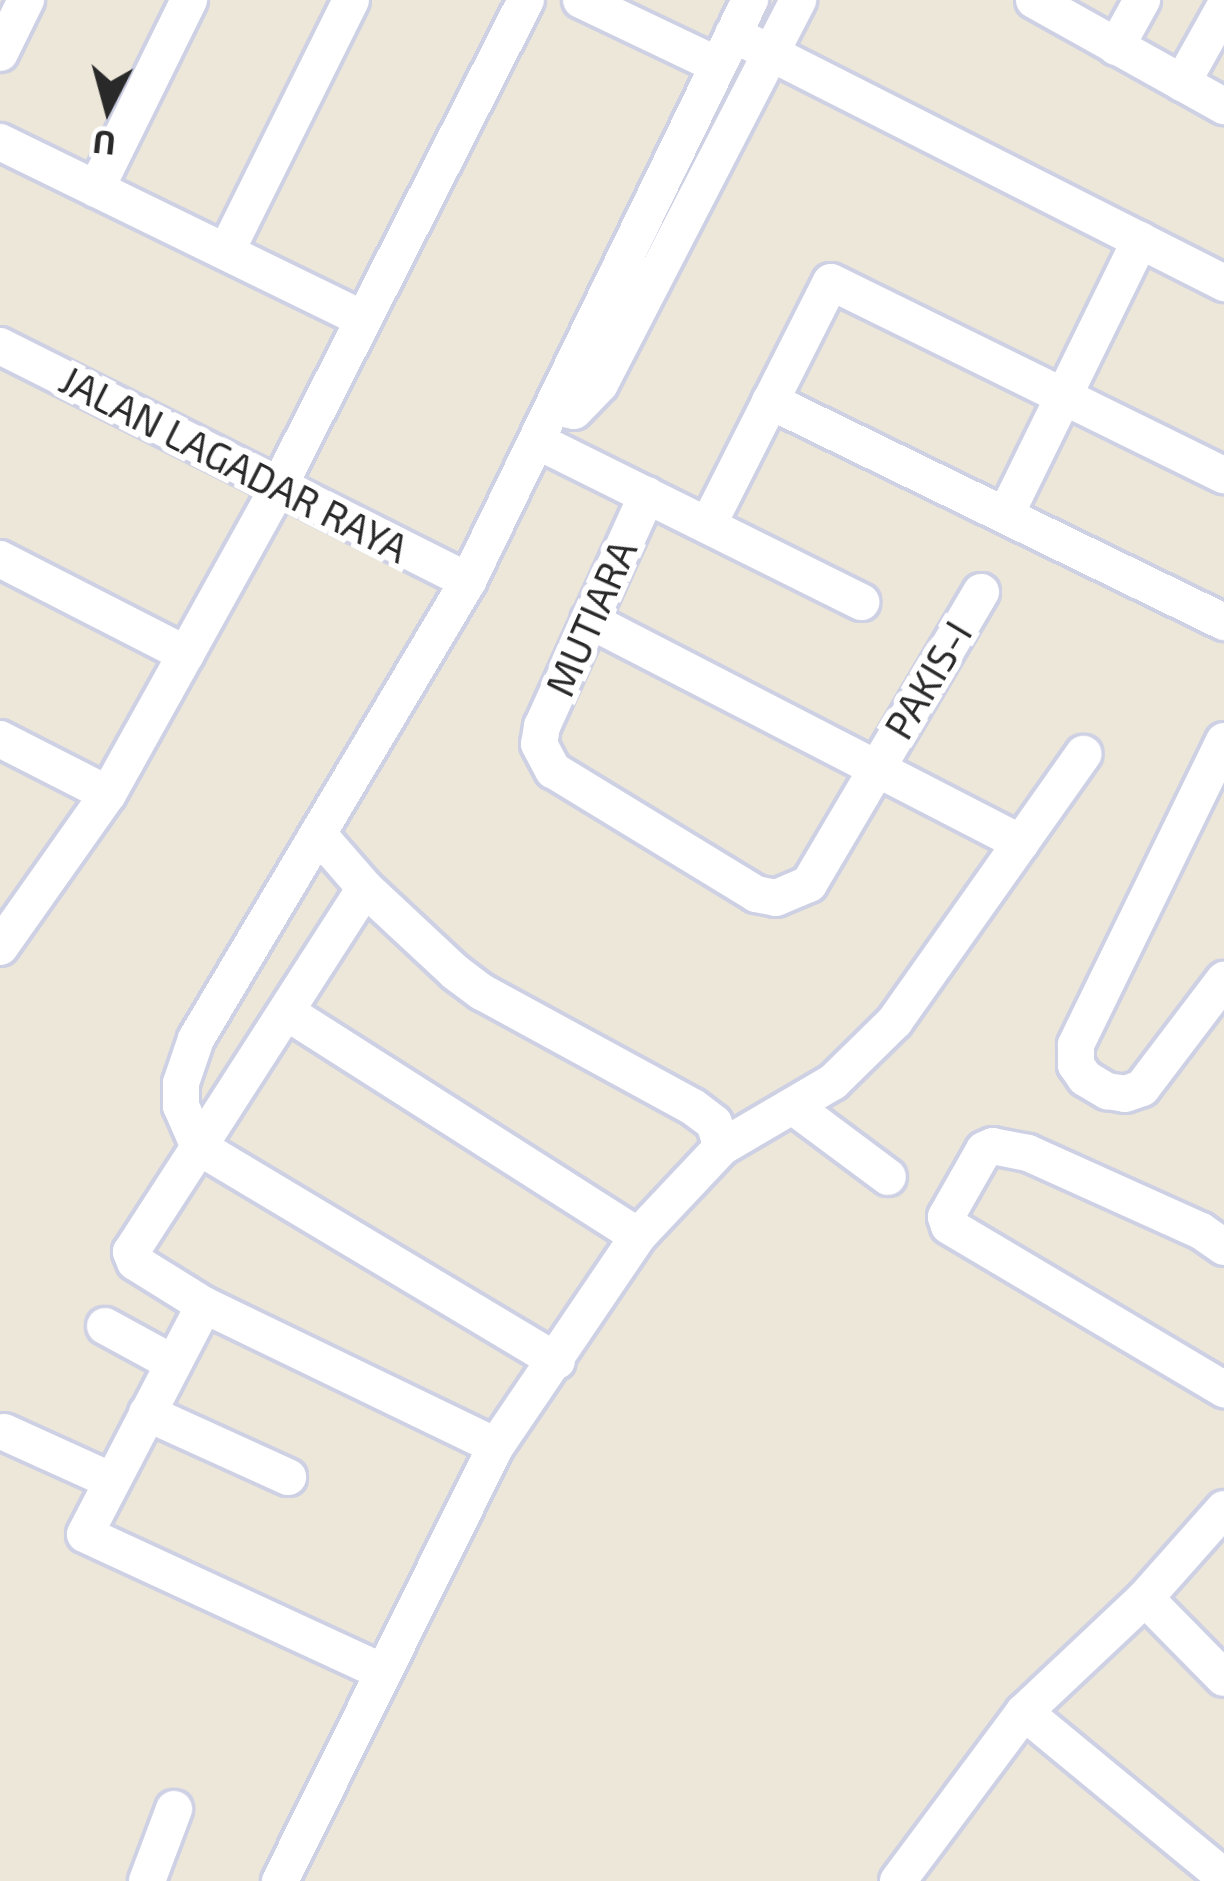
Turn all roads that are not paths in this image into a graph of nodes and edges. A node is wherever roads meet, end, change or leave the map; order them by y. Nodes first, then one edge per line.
1 (26, 0) edge
2 (190, 0) edge
3 (351, 0) edge
4 (526, 0) edge
5 (580, 0) edge
6 (750, 0) edge
7 (798, 0) edge
8 (1034, 0) edge
9 (1142, 0) edge
10 (1224, 8) edge
11 (1116, 47) junction
12 (725, 49) junction
13 (772, 52) junction
14 (0, 53) edge
15 (1182, 83) junction
16 (1224, 106) edge
17 (0, 142) edge
18 (96, 189) junction
19 (1140, 240) junction
20 (226, 252) junction
21 (1224, 284) edge
22 (363, 319) junction
23 (0, 346) edge
24 (1063, 395) junction
25 (770, 401) junction
26 (554, 407) junction
27 (538, 442) junction
28 (1224, 475) edge
29 (278, 488) junction
30 (647, 495) junction
31 (1006, 514) junction
32 (708, 525) junction
33 (0, 559) edge
34 (468, 581) junction
35 (981, 592) dead end
36 (862, 602) dead end
37 (589, 620) junction
38 (1224, 622) edge
39 (187, 654) junction
40 (0, 739) edge
41 (1224, 741) edge
42 (539, 744) joint
43 (1083, 754) dead end
44 (875, 768) junction
45 (108, 794) junction
46 (319, 835) junction
47 (1022, 843) junction
48 (365, 888) junction
49 (13, 904) edge
50 (0, 947) edge
51 (1224, 980) edge
52 (288, 1013) junction
53 (794, 1107) junction
54 (199, 1147) junction
55 (722, 1147) junction
56 (888, 1177) dead end
57 (638, 1236) junction
58 (1224, 1246) edge
59 (204, 1305) junction
60 (105, 1326) dead end
61 (557, 1360) junction
62 (173, 1363) junction
63 (1224, 1389) edge
64 (147, 1413) junction
65 (4, 1432) dead end
66 (496, 1446) junction
67 (288, 1478) dead end
68 (110, 1480) junction
69 (1224, 1509) edge
70 (1145, 1598) junction
71 (383, 1672) junction
72 (1224, 1678) edge
73 (1024, 1712) junction
74 (174, 1809) dead end
75 (1224, 1877) edge
76 (147, 1881) edge
77 (280, 1881) edge
78 (898, 1881) edge

1 - 14 street
2 - 18 street
3 - 20 street
4 - 22 street
5 - 12 street
6 - 12 street
7 - 13 street
8 - 11 street
9 - 11 street
10 - 15 street
11 - 15 street
12 - 13 street
12 - 26 street
13 - 19 street
13 - 26 street
15 - 16 street
17 - 18 street
18 - 20 street
19 - 21 street
19 - 24 street
20 - 22 street
22 - 29 street
23 - 29 street, JALAN LAGADAR RAYA
24 - 25 street
24 - 28 street
24 - 31 street
25 - 31 street
25 - 32 street
26 - 27 street
27 - 30 street
27 - 34 street
29 - 34 street, JALAN LAGADAR RAYA
29 - 39 street
30 - 32 street
30 - 37 street, MUTIARA
31 - 38 street
32 - 36 street
33 - 39 street
34 - 46 street
35 - 44 street, PAKIS-I
37 - 42 street, MUTIARA
37 - 44 street
39 - 45 street
40 - 45 street
41 - 51 street
42 - 44 street, PAKIS-I
43 - 47 street
44 - 47 street
45 - 49 street
46 - 48 street
46 - 54 street
47 - 53 street
48 - 52 street
48 - 55 street
49 - 50 street
52 - 54 street
52 - 57 street
53 - 55 street
53 - 56 street
54 - 59 street
54 - 61 street
55 - 57 street
57 - 61 street
58 - 63 street
59 - 62 street
59 - 66 street
60 - 62 street
61 - 66 street
62 - 64 street
64 - 67 street
64 - 68 street
65 - 68 street
66 - 71 street
68 - 71 street
69 - 70 street
70 - 72 street
70 - 73 street
71 - 77 street
73 - 75 street
73 - 78 street
74 - 76 street

